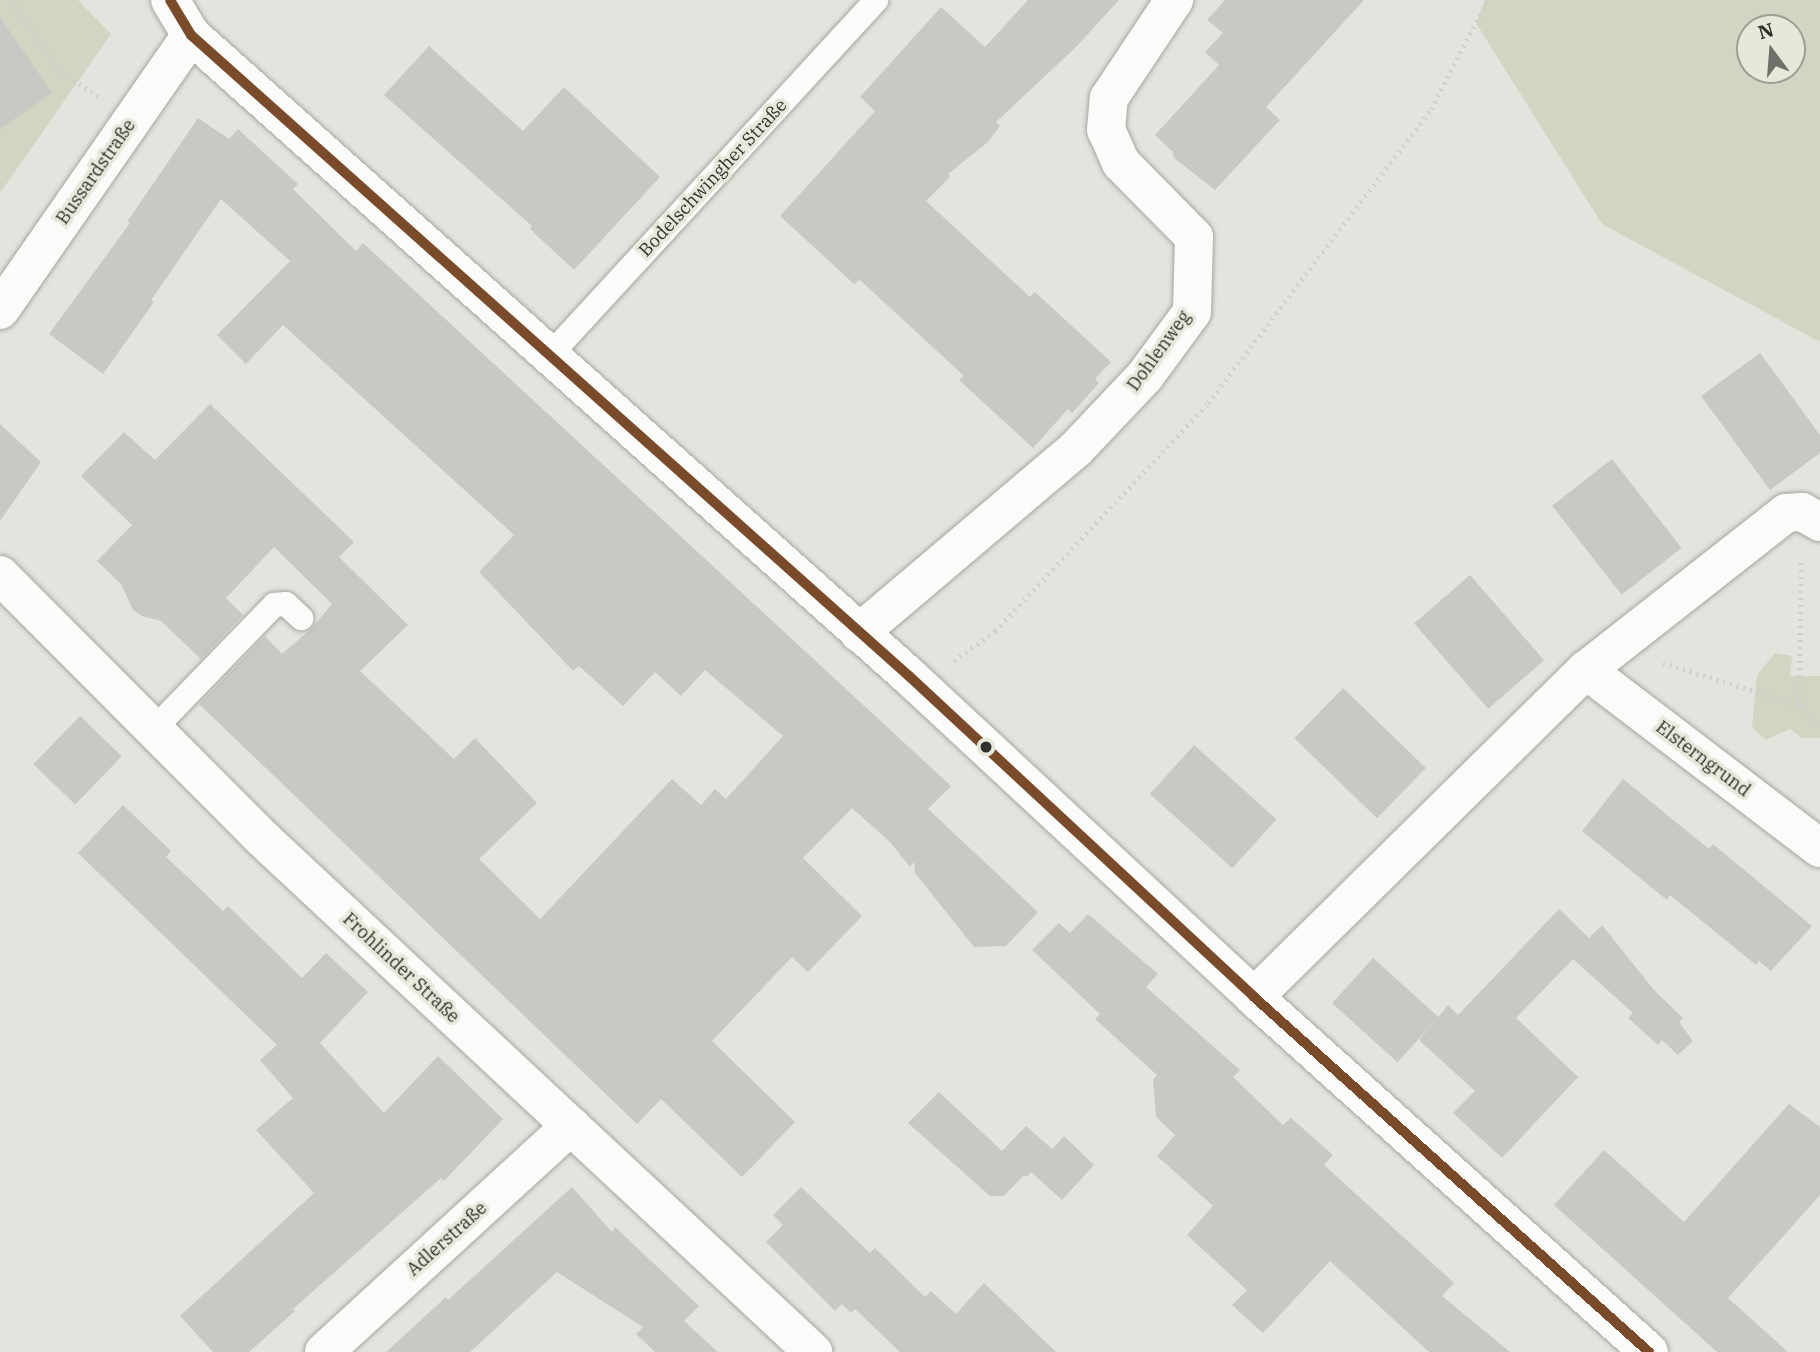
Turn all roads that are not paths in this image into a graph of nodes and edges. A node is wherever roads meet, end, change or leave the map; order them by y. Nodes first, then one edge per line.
1 (170, 0) edge
2 (876, 0) edge
3 (1174, 0) edge
4 (191, 34) junction
5 (0, 310) edge
6 (550, 355) junction
7 (1811, 517) edge
8 (0, 575) edge
9 (301, 618) dead end
10 (859, 633) junction
11 (1599, 659) junction
12 (153, 729) junction
13 (1820, 848) edge
14 (1254, 996) junction
15 (570, 1126) junction
16 (324, 1352) edge
17 (813, 1352) edge
18 (1648, 1352) edge

1 - 4 street
2 - 6 lane, Bodelschwingher Straße
3 - 10 street, Dohlenweg
4 - 5 street, Bussardstraße
4 - 6 street
6 - 10 street
7 - 11 street
8 - 12 street, Frohlinder Straße
9 - 12 lane
10 - 14 street
11 - 13 street, Elsterngrund
11 - 14 street
12 - 15 street, Frohlinder Straße
14 - 18 street
15 - 16 street, Adlerstraße
15 - 17 street, Frohlinder Straße

